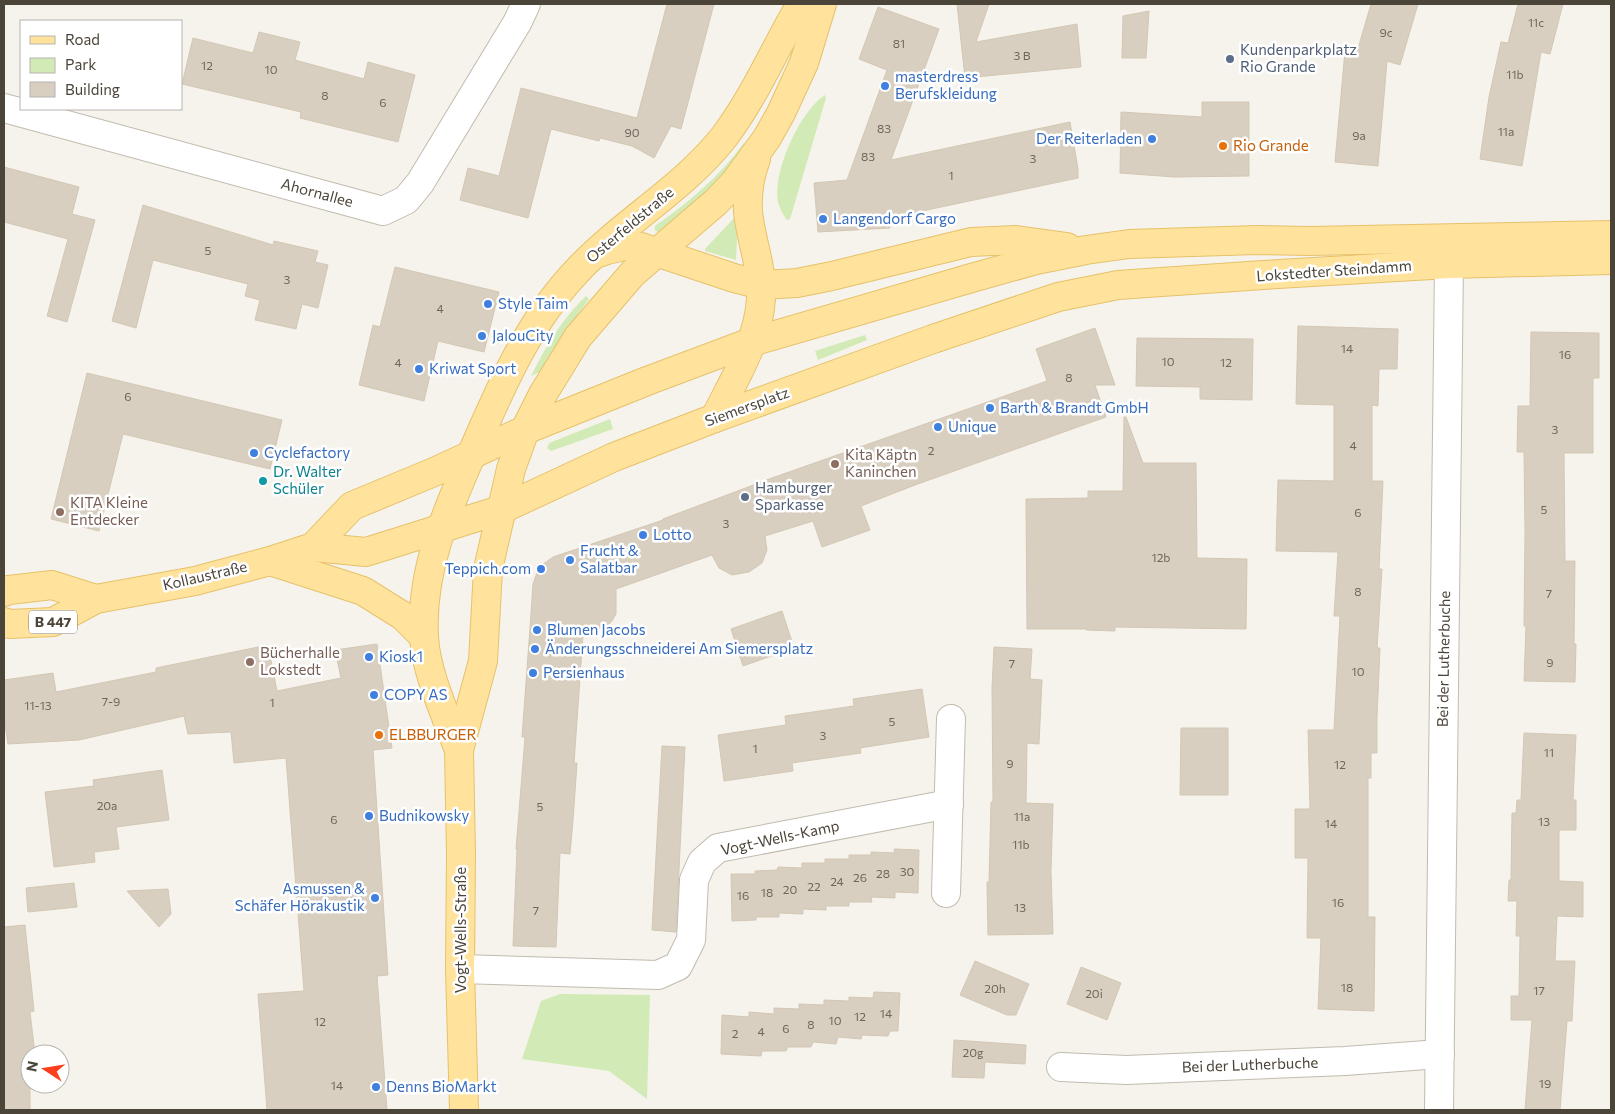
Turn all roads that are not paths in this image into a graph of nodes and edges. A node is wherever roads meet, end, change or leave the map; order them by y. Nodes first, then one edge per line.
1 (526, 4) edge
2 (800, 4) edge
3 (822, 4) edge
4 (4, 108) edge
5 (760, 149) junction
6 (1611, 235) edge
7 (1086, 250) junction
8 (658, 252) junction
9 (590, 257) junction
10 (1611, 260) edge
11 (1449, 264) junction
12 (761, 285) junction
13 (1058, 297) joint
14 (751, 342) junction
15 (715, 418) junction
16 (525, 430) junction
17 (471, 455) junction
18 (434, 472) junction
19 (458, 486) junction
20 (490, 513) junction
21 (440, 528) junction
22 (313, 547) junction
23 (270, 561) junction
24 (4, 592) edge
25 (96, 599) junction
26 (4, 622) edge
27 (424, 637) junction
28 (950, 719) dead end
29 (459, 750) junction
30 (949, 804) junction
31 (946, 893) dead end
32 (460, 969) junction
33 (1440, 1054) junction
34 (1061, 1067) dead end
35 (464, 1110) edge
36 (1440, 1110) edge

1 - 4 street, Ahornallee
2 - 9 main road, Osterfeldstraße
3 - 5 main road
5 - 8 main road
5 - 12 main road
6 - 7 main road, Lokstedter Steindamm
7 - 12 main road
7 - 14 main road
8 - 9 main road
8 - 12 main road
8 - 16 main road
9 - 17 main road, Osterfeldstraße
10 - 11 main road, Lokstedter Steindamm
11 - 13 main road, Lokstedter Steindamm
11 - 33 street, Bei der Lutherbuche
12 - 14 main road
13 - 15 main road, Siemersplatz
14 - 15 main road
14 - 16 main road
15 - 20 main road, Siemersplatz
16 - 17 main road
16 - 20 main road
17 - 18 main road, Kollaustraße
17 - 19 main road, Vogt-Wells-Straße
18 - 19 main road
18 - 22 main road, Kollaustraße
19 - 20 main road
19 - 21 main road, Vogt-Wells-Straße
20 - 21 main road, Siemersplatz
20 - 29 main road, Vogt-Wells-Straße
21 - 22 main road, Kollaustraße
21 - 27 main road, Vogt-Wells-Straße
22 - 23 main road, Kollaustraße
23 - 25 main road, Kollaustraße
23 - 27 main road
24 - 25 main road, Kollaustraße / B 447
25 - 26 main road, Kollaustraße / B 447
27 - 29 main road, Vogt-Wells-Straße
28 - 30 street
29 - 32 main road, Vogt-Wells-Straße
30 - 31 street
30 - 32 street, Vogt-Wells-Kamp
32 - 35 main road, Vogt-Wells-Straße
33 - 34 street, Bei der Lutherbuche
33 - 36 street, Bei der Lutherbuche

